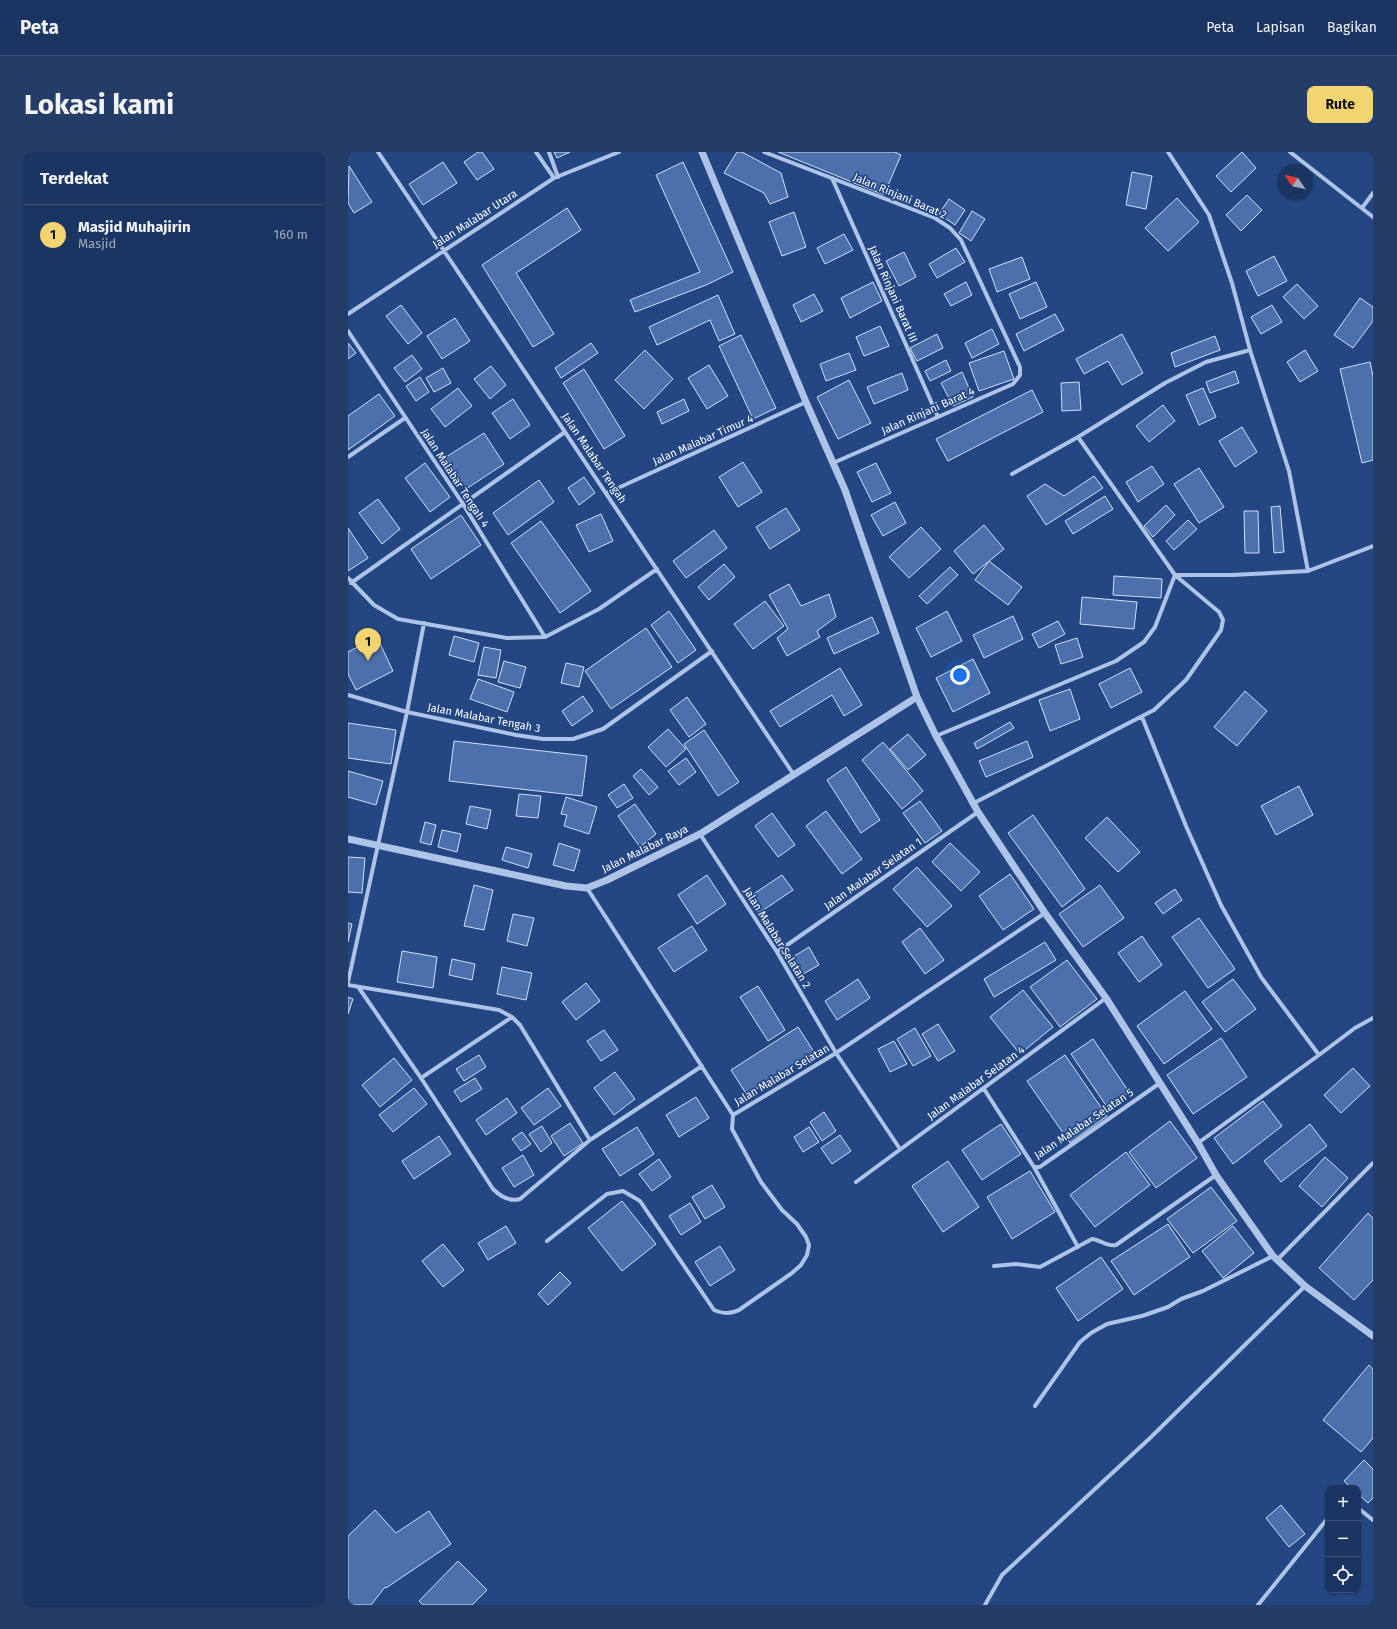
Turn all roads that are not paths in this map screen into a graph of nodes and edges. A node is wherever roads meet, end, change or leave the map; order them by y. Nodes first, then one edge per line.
1 (378, 152) edge
2 (536, 152) edge
3 (549, 152) edge
4 (619, 152) edge
5 (702, 152) edge
6 (764, 152) edge
7 (1168, 152) edge
8 (1290, 152) edge
9 (556, 178) junction
10 (832, 178) junction
11 (1373, 193) edge
12 (1362, 208) junction
13 (1373, 217) edge
14 (445, 250) junction
15 (348, 314) edge
16 (348, 331) edge
17 (1250, 350) junction
18 (1020, 367) joint
19 (806, 402) junction
20 (938, 417) junction
21 (405, 418) junction
22 (565, 432) junction
23 (1078, 436) junction
24 (348, 457) edge
25 (832, 463) junction
26 (1012, 474) dead end
27 (607, 493) junction
28 (463, 504) junction
29 (1373, 546) edge
30 (658, 569) junction
31 (1308, 571) junction
32 (1175, 575) junction
33 (348, 578) edge
34 (352, 583) junction
35 (424, 623) junction
36 (545, 637) junction
37 (712, 651) junction
38 (348, 696) edge
39 (917, 697) junction
40 (407, 712) junction
41 (1142, 717) junction
42 (936, 736) junction
43 (794, 774) junction
44 (974, 803) junction
45 (978, 812) junction
46 (700, 834) junction
47 (348, 839) edge
48 (378, 844) junction
49 (587, 888) junction
50 (1045, 913) junction
51 (777, 952) junction
52 (348, 984) edge
53 (359, 988) junction
54 (1106, 998) junction
55 (512, 1017) junction
56 (1373, 1018) edge
57 (836, 1053) junction
58 (1319, 1054) junction
59 (702, 1066) junction
60 (421, 1078) junction
61 (1160, 1083) junction
62 (984, 1089) junction
63 (733, 1115) junction
64 (590, 1140) junction
65 (1198, 1143) junction
66 (900, 1149) junction
67 (1373, 1163) edge
68 (1034, 1167) junction
69 (1216, 1175) junction
70 (856, 1182) dead end
71 (547, 1241) dead end
72 (1078, 1247) junction
73 (1275, 1258) junction
74 (994, 1266) dead end
75 (1304, 1286) junction
76 (1373, 1336) edge
77 (1035, 1406) dead end
78 (1361, 1510) edge
79 (1373, 1520) edge
80 (1326, 1521) edge
81 (985, 1605) edge
82 (1258, 1605) edge

1 - 14 street, Jalan Malabar Tengah
2 - 9 street
3 - 9 street
4 - 9 street, Jalan Malabar Utara
5 - 19 street
6 - 10 street, Jalan Rinjani Barat 2
7 - 17 street
8 - 12 street
9 - 14 street, Jalan Malabar Utara
10 - 18 street, Jalan Rinjani Barat 2
10 - 20 street, Jalan Rinjani Barat III
11 - 12 street
12 - 13 street
14 - 15 street, Jalan Malabar Utara
14 - 22 street, Jalan Malabar Tengah
16 - 21 street, Jalan Malabar Tengah 4
17 - 23 street
17 - 31 street
18 - 20 street, Jalan Rinjani Barat 4
19 - 25 street
19 - 27 street, Jalan Malabar Timur 4
20 - 25 street, Jalan Rinjani Barat 4
21 - 24 street
21 - 28 street, Jalan Malabar Tengah 4
22 - 27 street, Jalan Malabar Tengah
22 - 28 street
23 - 26 street
23 - 32 street
25 - 39 street
27 - 30 street, Jalan Malabar Tengah
28 - 34 street
28 - 36 street, Jalan Malabar Tengah 4
29 - 31 street
30 - 36 street
30 - 37 street, Jalan Malabar Tengah
31 - 32 street
32 - 41 street
32 - 42 street
33 - 34 street
34 - 35 street
35 - 36 street
35 - 40 street
37 - 40 street, Jalan Malabar Tengah 3
37 - 43 street, Jalan Malabar Tengah
38 - 40 street, Jalan Malabar Tengah 3
39 - 42 street
39 - 43 street, Jalan Malabar Raya
40 - 48 street
41 - 44 street
41 - 58 street
42 - 44 street
43 - 46 street, Jalan Malabar Raya
44 - 45 street
45 - 50 street
45 - 51 street, Jalan Malabar Selatan 1
46 - 49 street, Jalan Malabar Raya
46 - 51 street, Jalan Malabar Selatan 2
47 - 48 street, Jalan Malabar Raya
48 - 49 street, Jalan Malabar Raya
48 - 52 street
49 - 59 street, Jalan Malabar Selatan
50 - 54 street
50 - 57 street, Jalan Malabar Selatan
51 - 57 street, Jalan Malabar Selatan 2
52 - 53 street
53 - 55 street
53 - 60 street
54 - 61 street
54 - 62 street, Jalan Malabar Selatan 4
55 - 60 street
55 - 64 street
56 - 58 street
57 - 63 street, Jalan Malabar Selatan
57 - 66 street, Jalan Malabar Selatan 2
58 - 65 street
59 - 63 street, Jalan Malabar Selatan
59 - 64 street
60 - 64 street
61 - 65 street
61 - 68 street, Jalan Malabar Selatan 5
62 - 66 street, Jalan Malabar Selatan 4
62 - 68 street, Jalan Malabar Selatan 5
63 - 71 street
65 - 69 street
66 - 70 street, Jalan Malabar Selatan 4
67 - 73 street
68 - 72 street
69 - 72 street
69 - 73 street
72 - 74 street
73 - 75 street
73 - 77 street
75 - 76 street
75 - 81 street
78 - 79 street
80 - 82 street

